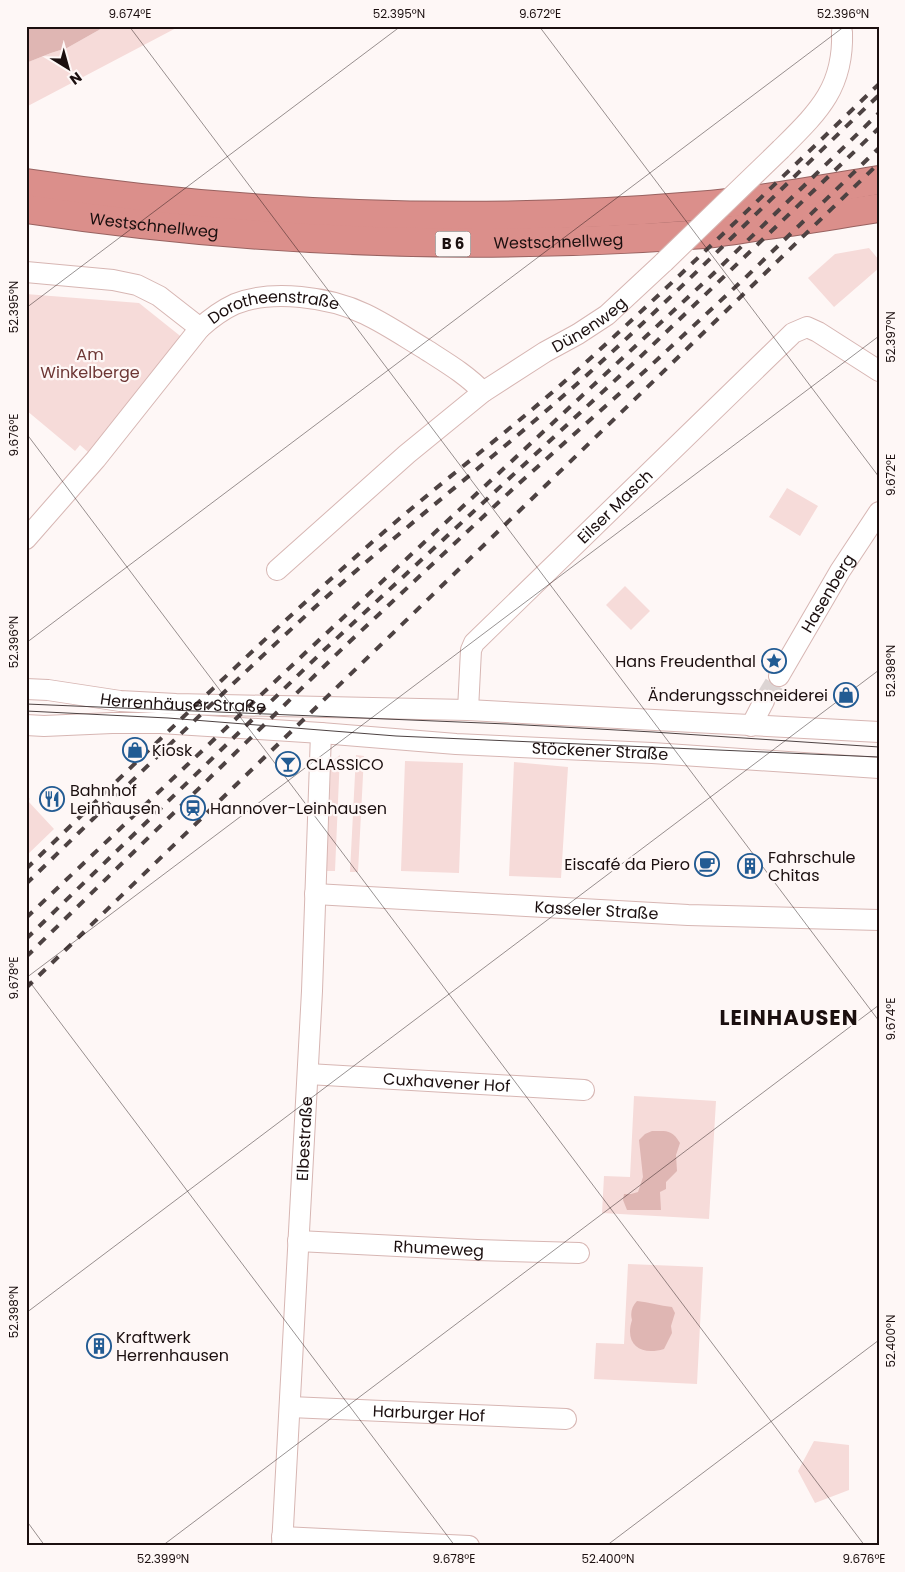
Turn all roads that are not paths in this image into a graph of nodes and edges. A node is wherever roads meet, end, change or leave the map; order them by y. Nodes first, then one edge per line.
1 (842, 32) dead end
2 (879, 180) edge
3 (26, 184) edge
4 (879, 208) edge
5 (26, 210) edge
6 (26, 272) edge
7 (200, 328) junction
8 (879, 371) edge
9 (483, 392) junction
10 (879, 512) edge
11 (26, 539) edge
12 (277, 570) dead end
13 (779, 676) tunnel mouth
14 (26, 689) edge
15 (764, 701) tunnel mouth
16 (339, 708) joint
17 (468, 710) junction
18 (26, 726) edge
19 (752, 726) junction
20 (879, 732) edge
21 (321, 733) junction
22 (879, 768) edge
23 (315, 894) junction
24 (879, 920) edge
25 (308, 1074) junction
26 (584, 1090) dead end
27 (298, 1241) junction
28 (579, 1252) dead end
29 (290, 1407) junction
30 (566, 1419) dead end
31 (282, 1541) edge
32 (470, 1546) edge

1 - 9 street, Dünenweg, bridge
2 - 3 highway, Westschnellweg / B 6
4 - 5 highway, Westschnellweg / B 6
6 - 7 street, Dorotheenstraße
7 - 9 street, Dorotheenstraße
7 - 11 street
8 - 17 street, Eilser Masch
9 - 12 street, Dünenweg
10 - 13 street, Hasenberg
14 - 16 street, Herrenhäuser Straße
15 - 19 street
16 - 17 street, Stöckener Straße
17 - 19 street, Stöckener Straße
18 - 21 street, Herrenhäuser Straße
19 - 20 street, Stöckener Straße
21 - 22 street, Stöckener Straße
21 - 23 street, Elbestraße
23 - 24 street, Kasseler Straße
23 - 25 street, Elbestraße
25 - 26 street, Cuxhavener Hof
25 - 27 street, Elbestraße
27 - 28 street, Rhumeweg
27 - 29 street, Elbestraße
29 - 30 street, Harburger Hof
29 - 31 street, Elbestraße
31 - 32 street

